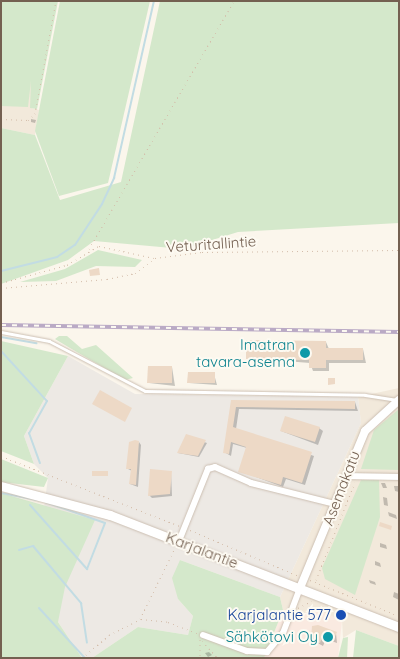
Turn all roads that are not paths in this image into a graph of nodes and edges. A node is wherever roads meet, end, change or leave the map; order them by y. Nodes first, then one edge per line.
1 (1, 332) edge
2 (397, 400) edge
3 (346, 476) junction
4 (399, 477) edge
5 (1, 486) edge
6 (335, 504) junction
7 (178, 540) junction
8 (300, 588) junction
9 (399, 626) edge
10 (201, 637) road end

1 - 2 lane
2 - 3 street, Asemakatu
3 - 4 street
3 - 6 street, Asemakatu
5 - 7 main road, Karjalantie
6 - 7 street
6 - 8 street, Asemakatu
7 - 8 main road, Karjalantie
8 - 9 main road, Karjalantie
8 - 10 street

